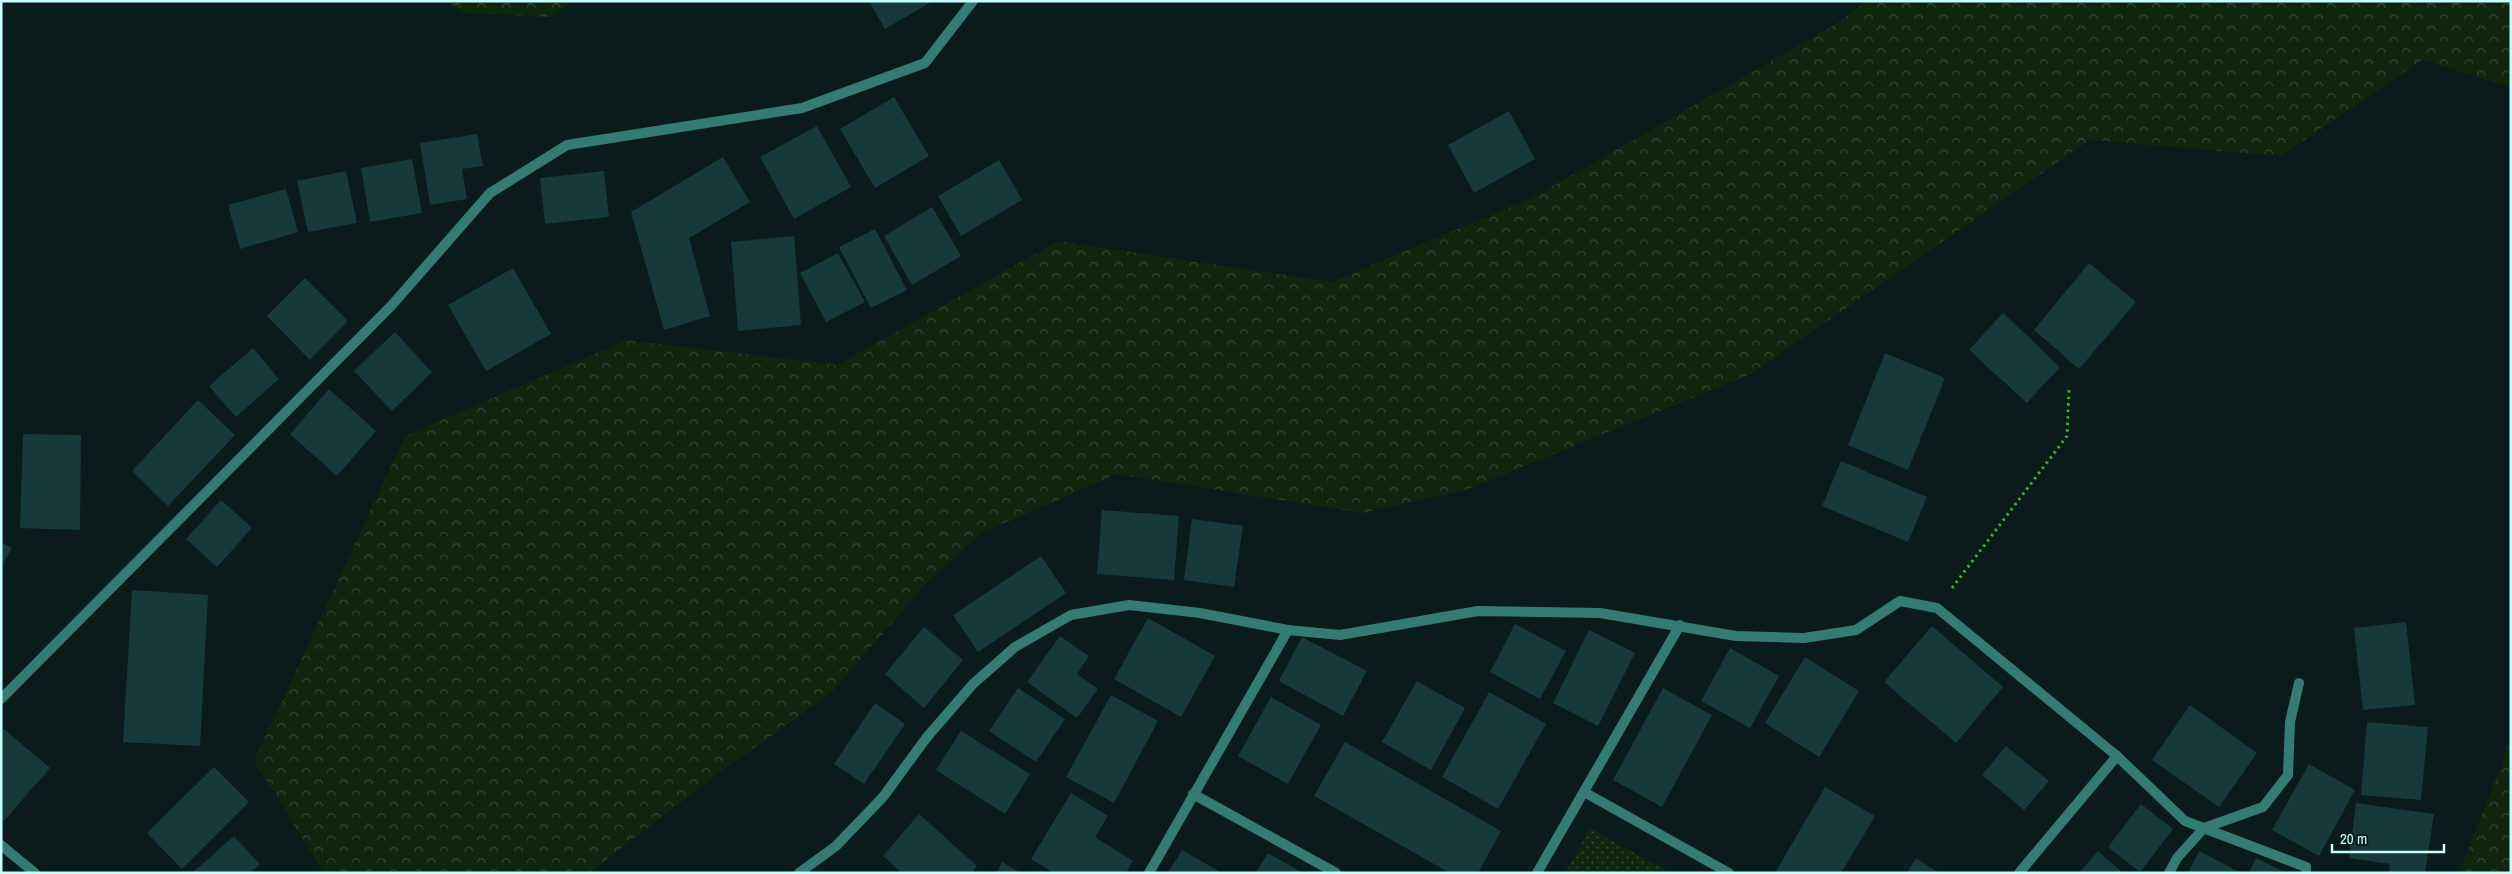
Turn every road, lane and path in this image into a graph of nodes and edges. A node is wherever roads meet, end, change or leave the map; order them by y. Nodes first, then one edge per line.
1 (973, 1) edge
2 (2069, 390) dead end
3 (1937, 608) junction
4 (1680, 625) junction
5 (1288, 630) junction
6 (2299, 683) dead end
7 (1, 699) edge
8 (2117, 756) junction
9 (1584, 792) junction
10 (1193, 794) junction
11 (2204, 828) junction
12 (1, 845) edge
13 (36, 873) edge
14 (799, 873) edge
15 (1149, 873) edge
16 (1336, 873) edge
17 (1537, 873) edge
18 (1728, 873) edge
19 (2019, 873) edge
20 (2169, 873) edge
21 (2306, 873) edge

1 - 7 lane
2 - 3 path
3 - 4 lane
3 - 8 lane
4 - 5 lane
4 - 9 lane
5 - 10 lane
5 - 14 lane
6 - 11 lane
8 - 11 lane
8 - 19 lane
9 - 17 lane
9 - 18 lane
10 - 15 lane
10 - 16 lane
11 - 20 lane
11 - 21 lane
12 - 13 lane

